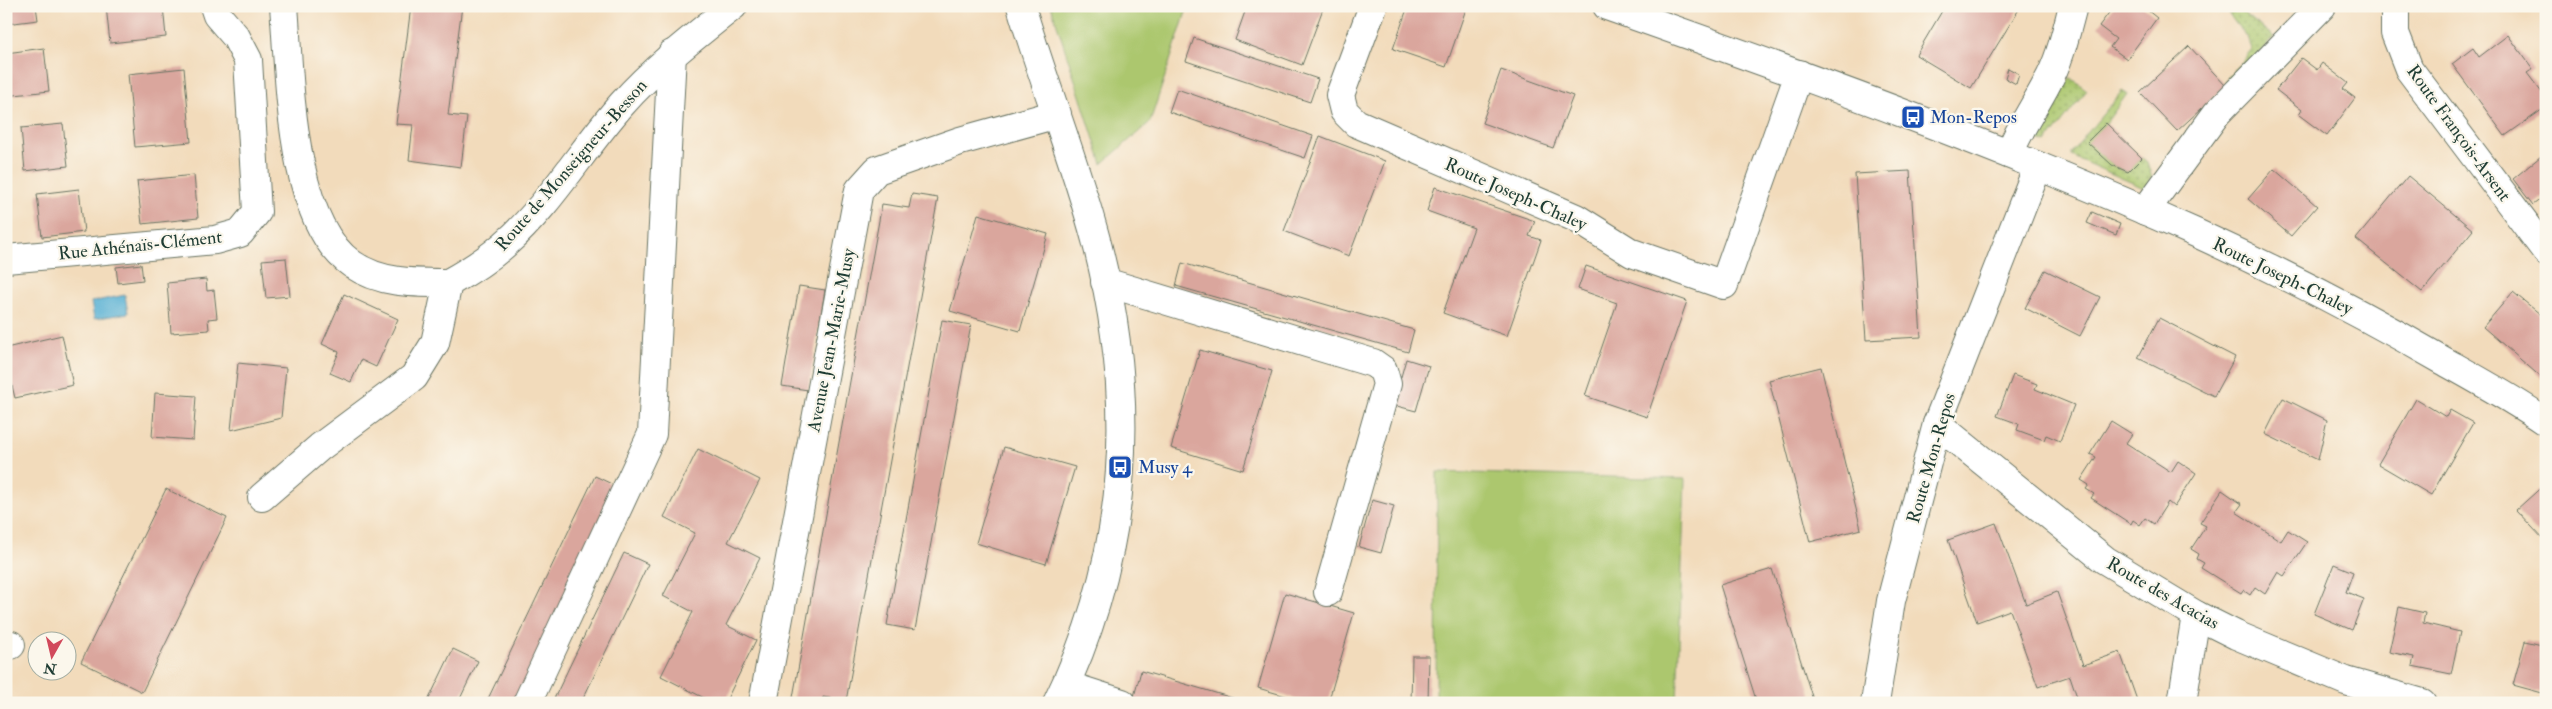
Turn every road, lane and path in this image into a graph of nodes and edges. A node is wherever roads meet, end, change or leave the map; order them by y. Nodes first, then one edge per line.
1 (214, 6) edge
2 (284, 6) edge
3 (733, 6) edge
4 (1021, 6) edge
5 (1372, 6) edge
6 (1607, 6) edge
7 (2072, 6) edge
8 (2322, 6) edge
9 (2395, 6) edge
10 (672, 54) junction
11 (1799, 74) junction
12 (1057, 114) junction
13 (2009, 154) junction
14 (2038, 166) junction
15 (2145, 211) junction
16 (2546, 251) edge
17 (6, 259) edge
18 (1105, 282) junction
19 (448, 284) junction
20 (2546, 422) edge
21 (1938, 424) junction
22 (262, 497) dead end
23 (1328, 592) dead end
24 (2196, 615) junction
25 (1062, 694) edge
26 (527, 703) edge
27 (764, 703) edge
28 (1122, 703) edge
29 (1875, 703) edge
30 (2182, 703) edge
31 (2422, 703) edge

1 - 17 street, Rue Athénaïs-Clément
2 - 19 street
3 - 10 street, Route de Monseigneur-Besson
4 - 12 street
5 - 11 street, Route Joseph-Chaley
6 - 11 street, Route Joseph-Chaley
7 - 13 street
8 - 15 street
9 - 16 street, Route François-Arsent
10 - 19 street, Route de Monseigneur-Besson
10 - 26 street
11 - 13 street, Route Joseph-Chaley
12 - 18 street
12 - 27 street, Avenue Jean-Marie-Musy
13 - 14 street, Route Joseph-Chaley
14 - 15 street, Route Joseph-Chaley
14 - 21 street, Route Mon-Repos
15 - 20 street, Route Joseph-Chaley
18 - 23 street
18 - 25 street
19 - 22 street
21 - 24 street, Route des Acacias
21 - 29 street, Route Mon-Repos
24 - 30 street
24 - 31 street, Route des Acacias
25 - 28 street

